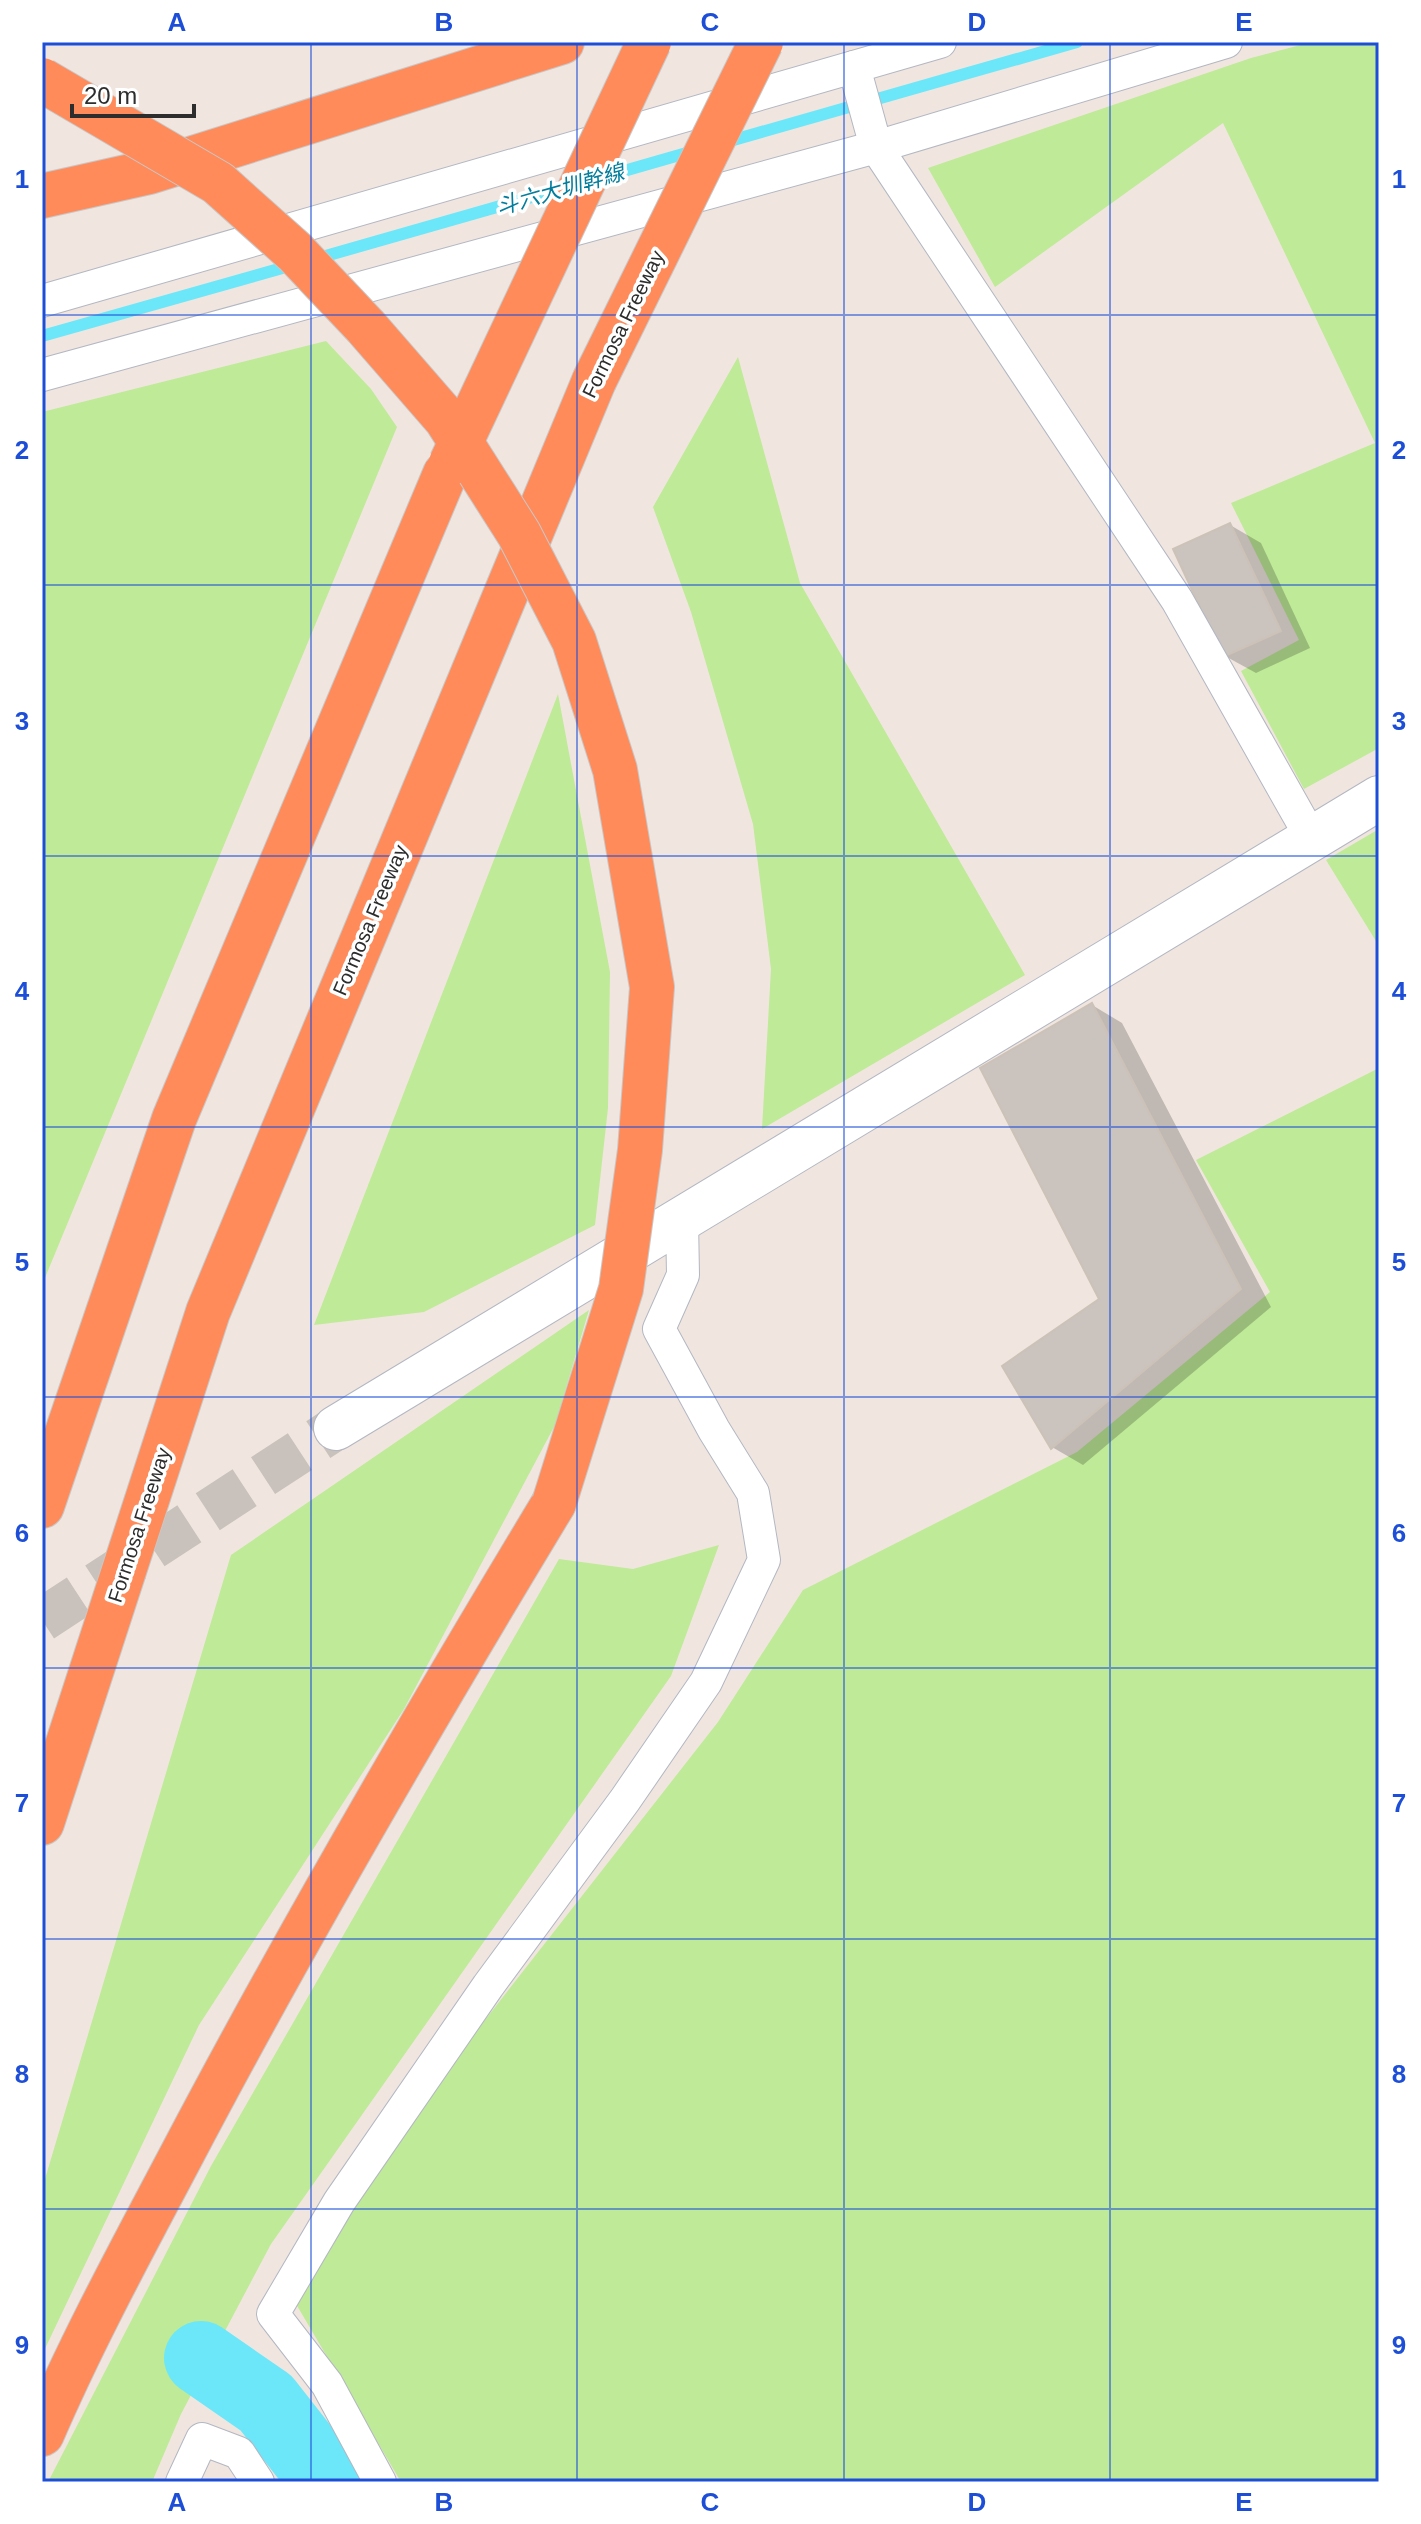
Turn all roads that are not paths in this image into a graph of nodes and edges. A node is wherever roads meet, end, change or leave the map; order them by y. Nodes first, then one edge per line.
1 (562, 42) edge
2 (649, 42) edge
3 (761, 42) edge
4 (940, 42) edge
5 (1226, 42) edge
6 (854, 67) junction
7 (42, 80) edge
8 (876, 147) junction
9 (42, 196) edge
10 (42, 301) edge
11 (42, 375) edge
12 (1379, 798) edge
13 (1312, 839) junction
14 (682, 1219) junction
15 (336, 1428) tunnel mouth
16 (42, 1506) edge
17 (42, 1823) edge
18 (42, 2434) edge
19 (182, 2482) edge
20 (258, 2482) edge
21 (380, 2482) edge

1 - 9 highway
2 - 16 highway, bridge
3 - 17 highway, Formosa Freeway, bridge
4 - 6 street
5 - 8 street
6 - 8 street
6 - 10 street
7 - 18 highway, bridge
8 - 11 street
8 - 13 street
12 - 13 street
13 - 14 street
14 - 15 street
14 - 21 street
19 - 20 street

